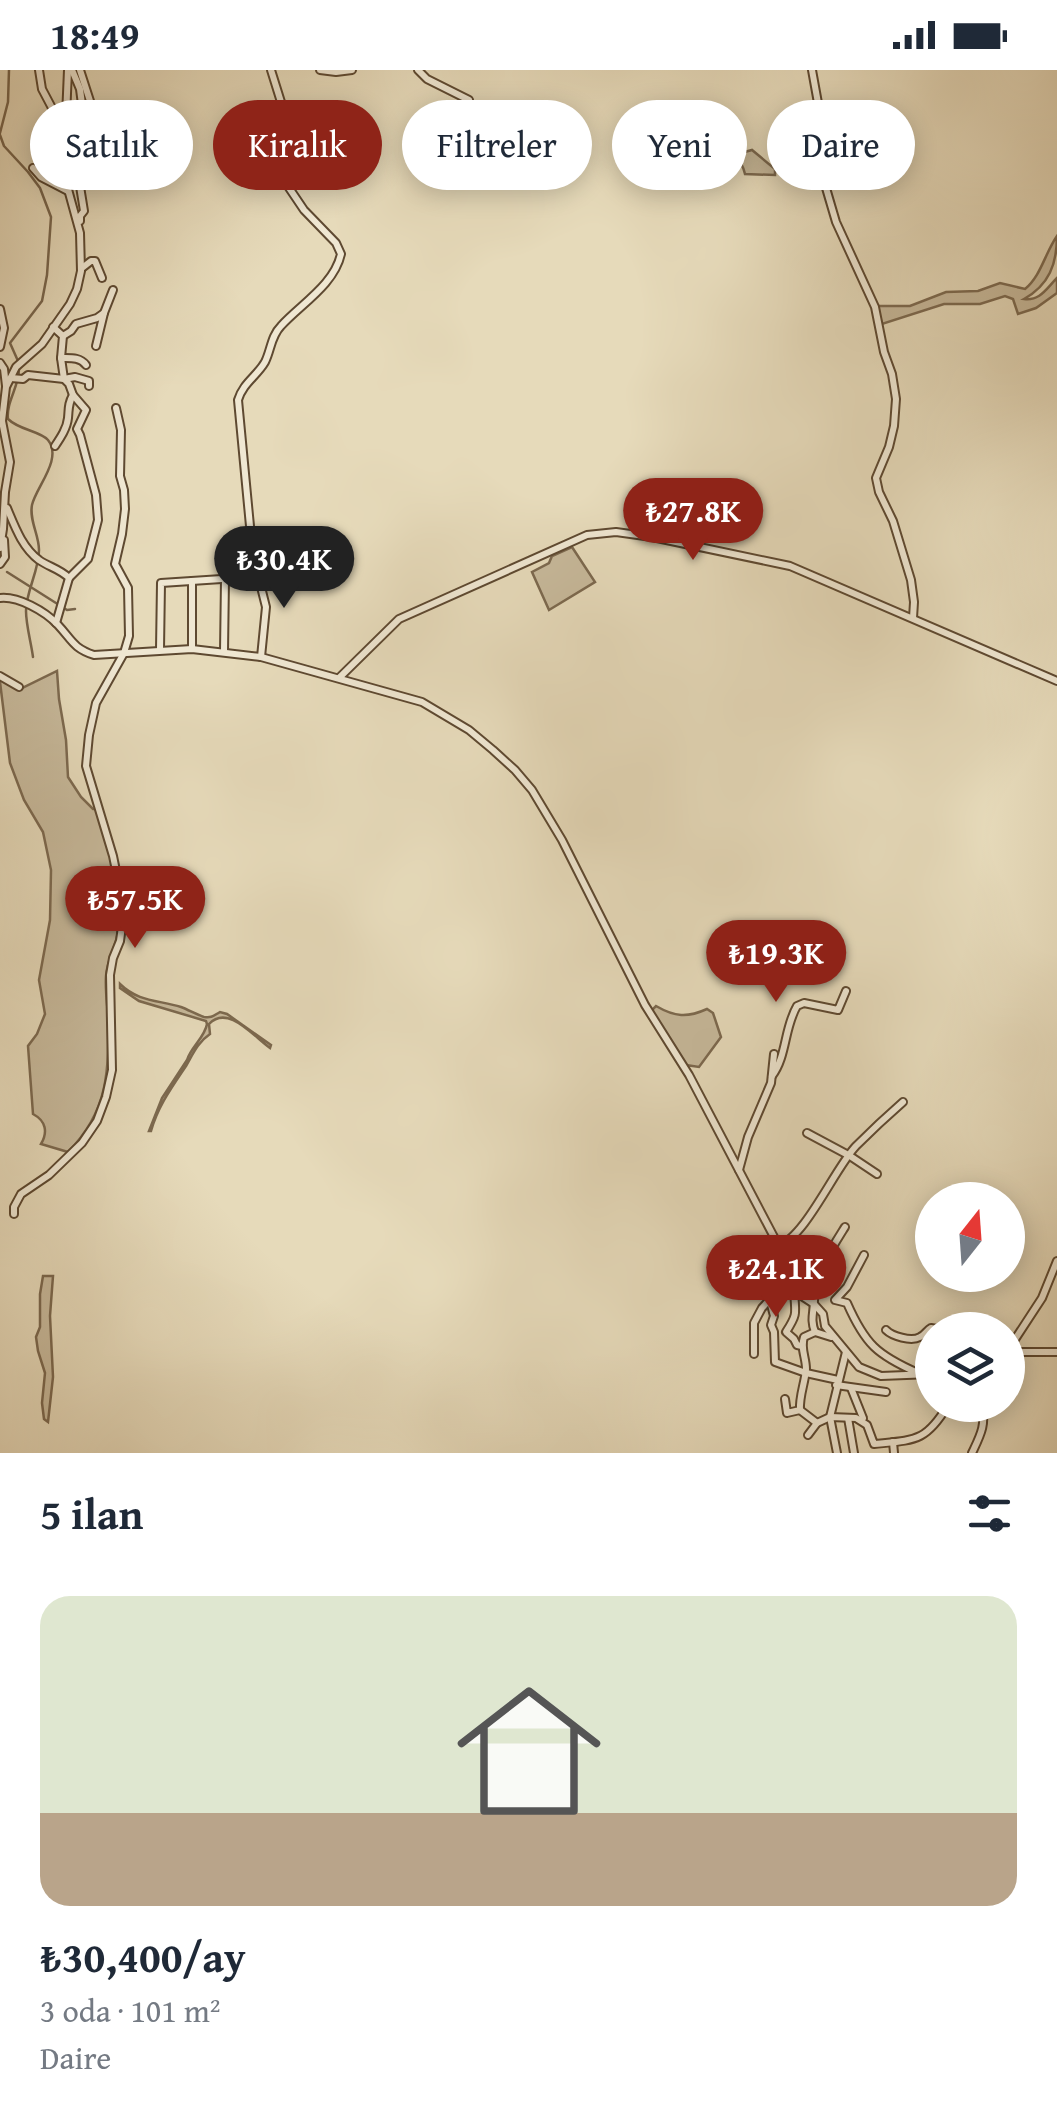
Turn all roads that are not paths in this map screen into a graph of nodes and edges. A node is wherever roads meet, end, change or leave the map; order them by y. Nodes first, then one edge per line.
1 (39, 70) edge
2 (70, 70) edge
3 (80, 70) edge
4 (271, 70) edge
5 (320, 70) edge
6 (352, 70) edge
7 (418, 70) edge
8 (812, 70) edge
9 (48, 100) edge
10 (68, 100) edge
11 (91, 100) edge
12 (469, 100) dead end
13 (68, 191) edge
14 (80, 232) junction
15 (82, 269) junction
16 (102, 278) dead end
17 (114, 290) dead end
18 (0, 309) edge
19 (104, 312) junction
20 (53, 327) junction
21 (63, 336) junction
22 (96, 346) dead end
23 (0, 347) edge
24 (38, 347) junction
25 (61, 355) junction
26 (0, 363) edge
27 (19, 364) junction
28 (86, 365) dead end
29 (19, 378) junction
30 (64, 380) junction
31 (90, 386) dead end
32 (6, 387) junction
33 (72, 395) junction
34 (116, 408) dead end
35 (55, 446) dead end
36 (0, 480) edge
37 (4, 492) junction
38 (5, 504) junction
39 (4, 529) junction
40 (0, 548) edge
41 (0, 564) edge
42 (253, 577) junction
43 (69, 578) junction
44 (225, 579) junction
45 (192, 581) junction
46 (0, 598) edge
47 (912, 618) junction
48 (56, 623) junction
49 (192, 648) junction
50 (160, 649) junction
51 (224, 651) junction
52 (124, 653) junction
53 (261, 657) junction
54 (0, 676) edge
55 (339, 678) junction
56 (1057, 680) edge
57 (19, 687) dead end
58 (846, 991) dead end
59 (774, 1054) dead end
60 (772, 1076) junction
61 (903, 1102) dead end
62 (807, 1132) dead end
63 (850, 1156) junction
64 (739, 1170) junction
65 (876, 1174) dead end
66 (14, 1214) dead end
67 (845, 1227) dead end
68 (776, 1242) junction
69 (864, 1255) dead end
70 (1057, 1261) edge
71 (743, 1264) dead end
72 (787, 1281) junction
73 (794, 1291) junction
74 (770, 1301) junction
75 (814, 1304) junction
76 (794, 1323) junction
77 (1025, 1324) edge
78 (886, 1330) dead end
79 (815, 1332) junction
80 (804, 1337) junction
81 (833, 1337) junction
82 (915, 1338) edge
83 (802, 1346) junction
84 (1025, 1351) edge
85 (846, 1352) junction
86 (1057, 1352) edge
87 (754, 1354) dead end
88 (915, 1371) edge
89 (806, 1373) junction
90 (915, 1373) edge
91 (837, 1383) junction
92 (850, 1387) junction
93 (886, 1392) dead end
94 (786, 1399) dead end
95 (800, 1410) junction
96 (830, 1418) junction
97 (848, 1418) junction
98 (864, 1422) junction
99 (936, 1422) edge
100 (984, 1422) edge
101 (817, 1423) junction
102 (808, 1435) dead end
103 (893, 1442) junction
104 (873, 1443) junction
105 (837, 1453) edge
106 (854, 1453) edge
107 (870, 1453) edge
108 (894, 1453) edge
109 (972, 1453) edge

1 - 9 street
2 - 10 street
2 - 14 street
3 - 11 street
4 - 42 street
5 - 6 street
7 - 12 street
8 - 47 street
13 - 14 street
14 - 15 street
15 - 16 street
15 - 20 street
17 - 19 street
18 - 23 street
19 - 21 street
19 - 22 street
20 - 21 street
20 - 24 street
21 - 25 street
24 - 25 street
24 - 27 street
25 - 28 street
25 - 30 street
26 - 32 street
27 - 29 street
27 - 29 street
29 - 30 street
29 - 32 street
30 - 31 street
30 - 33 street
32 - 37 street
33 - 35 street
33 - 43 street
34 - 52 street
36 - 37 street
37 - 38 street
38 - 39 street
38 - 43 street
39 - 40 street
39 - 41 street
42 - 44 street
42 - 53 street
43 - 48 street
44 - 45 street
44 - 51 street
45 - 49 street
45 - 50 street
46 - 48 street
47 - 55 street
47 - 56 street
48 - 52 street
49 - 50 street
49 - 51 street
50 - 52 street
51 - 53 street
52 - 66 street
53 - 55 street
54 - 57 street
55 - 64 street
58 - 60 street
59 - 60 street
60 - 64 street
61 - 63 street
62 - 63 street
63 - 65 street
63 - 68 street
64 - 68 street
67 - 75 street
68 - 71 street
68 - 72 street
69 - 88 street
70 - 77 street
72 - 73 street
72 - 74 street
73 - 75 street
73 - 76 street
74 - 87 street
74 - 89 street
75 - 79 street
75 - 81 street
76 - 80 street
76 - 83 street
78 - 82 street
79 - 80 street
79 - 81 street
80 - 83 street
81 - 85 street
83 - 89 street
84 - 86 street
85 - 90 street
85 - 91 street
89 - 91 street
89 - 95 street
91 - 92 street
91 - 96 street
92 - 93 street
92 - 98 street
94 - 95 street
95 - 101 street
96 - 97 street
96 - 101 street
96 - 105 street
97 - 98 street
97 - 106 street
98 - 104 street
99 - 103 street
100 - 109 street
101 - 102 street
103 - 104 street
103 - 108 street
104 - 107 street

